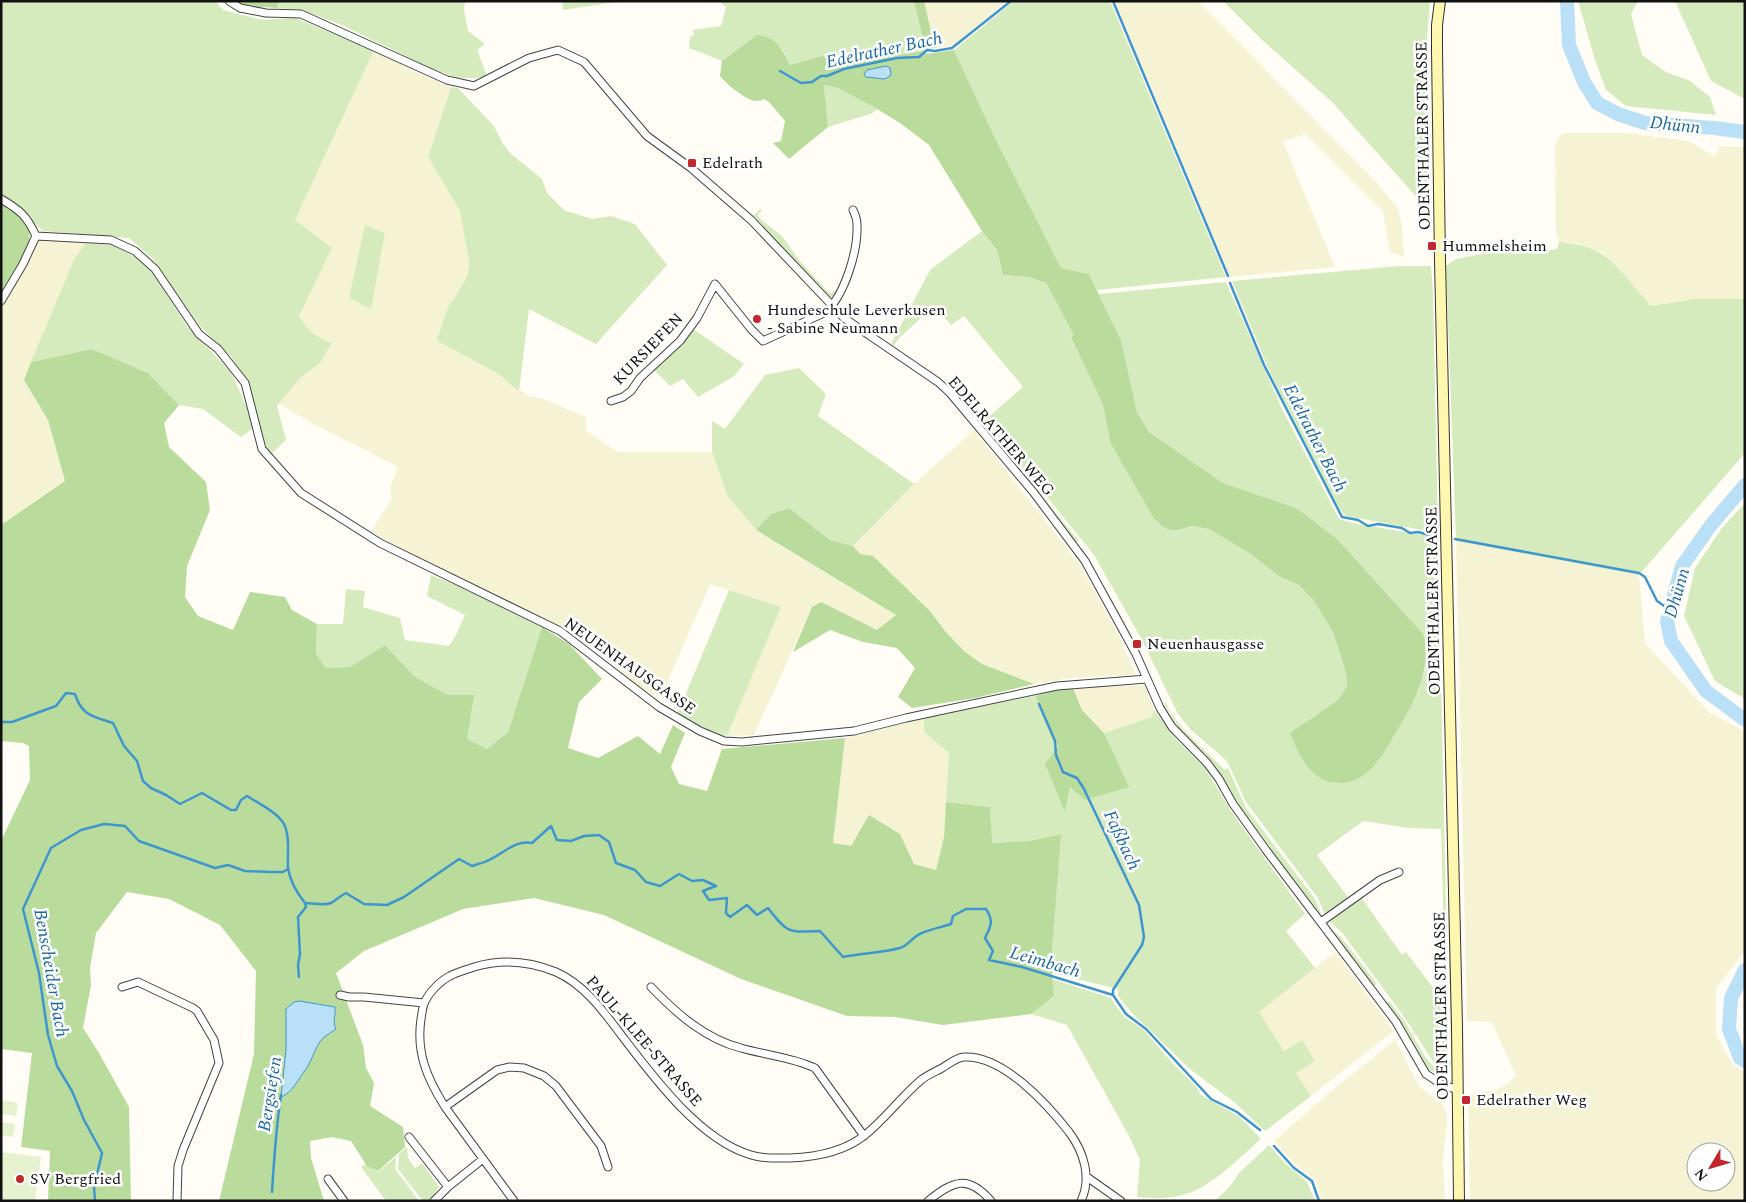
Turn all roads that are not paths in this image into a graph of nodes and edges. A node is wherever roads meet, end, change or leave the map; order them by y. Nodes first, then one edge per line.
1 (229, 1) edge
2 (1440, 1) edge
3 (1, 199) edge
4 (853, 210) dead end
5 (36, 236) junction
6 (1, 301) edge
7 (832, 306) junction
8 (611, 401) dead end
9 (1147, 679) junction
10 (1399, 872) dead end
11 (1321, 922) junction
12 (122, 986) dead end
13 (651, 987) dead end
14 (340, 995) dead end
15 (424, 1003) junction
16 (1457, 1089) junction
17 (444, 1107) junction
18 (864, 1136) junction
19 (409, 1137) dead end
20 (483, 1159) junction
21 (608, 1167) dead end
22 (1087, 1177) junction
23 (328, 1179) dead end
24 (448, 1186) junction
25 (177, 1201) edge
26 (344, 1201) edge
27 (434, 1201) edge
28 (514, 1201) edge
29 (928, 1201) edge
30 (991, 1201) edge
31 (1081, 1201) edge
32 (1121, 1201) edge
33 (1459, 1201) edge

1 - 7 street, EDELRATHER WEG
2 - 16 main road, ODENTHALER STRASSE
3 - 5 street
4 - 7 street
5 - 6 street
5 - 9 street, NEUENHAUSGASSE
7 - 8 street, KURSIEFEN
7 - 9 street, EDELRATHER WEG
9 - 11 street, EDELRATHER WEG
10 - 11 street
11 - 16 street, EDELRATHER WEG
12 - 25 street
13 - 18 street
14 - 15 street
15 - 17 street
15 - 18 street, PAUL-KLEE-STRASSE
16 - 33 main road, ODENTHALER STRASSE
17 - 20 street
17 - 21 street
18 - 22 street, PAUL-KLEE-STRASSE
19 - 24 street
20 - 24 street
20 - 28 street
22 - 31 street, PAUL-KLEE-STRASSE
22 - 32 street
23 - 26 street
24 - 27 street
29 - 30 street

